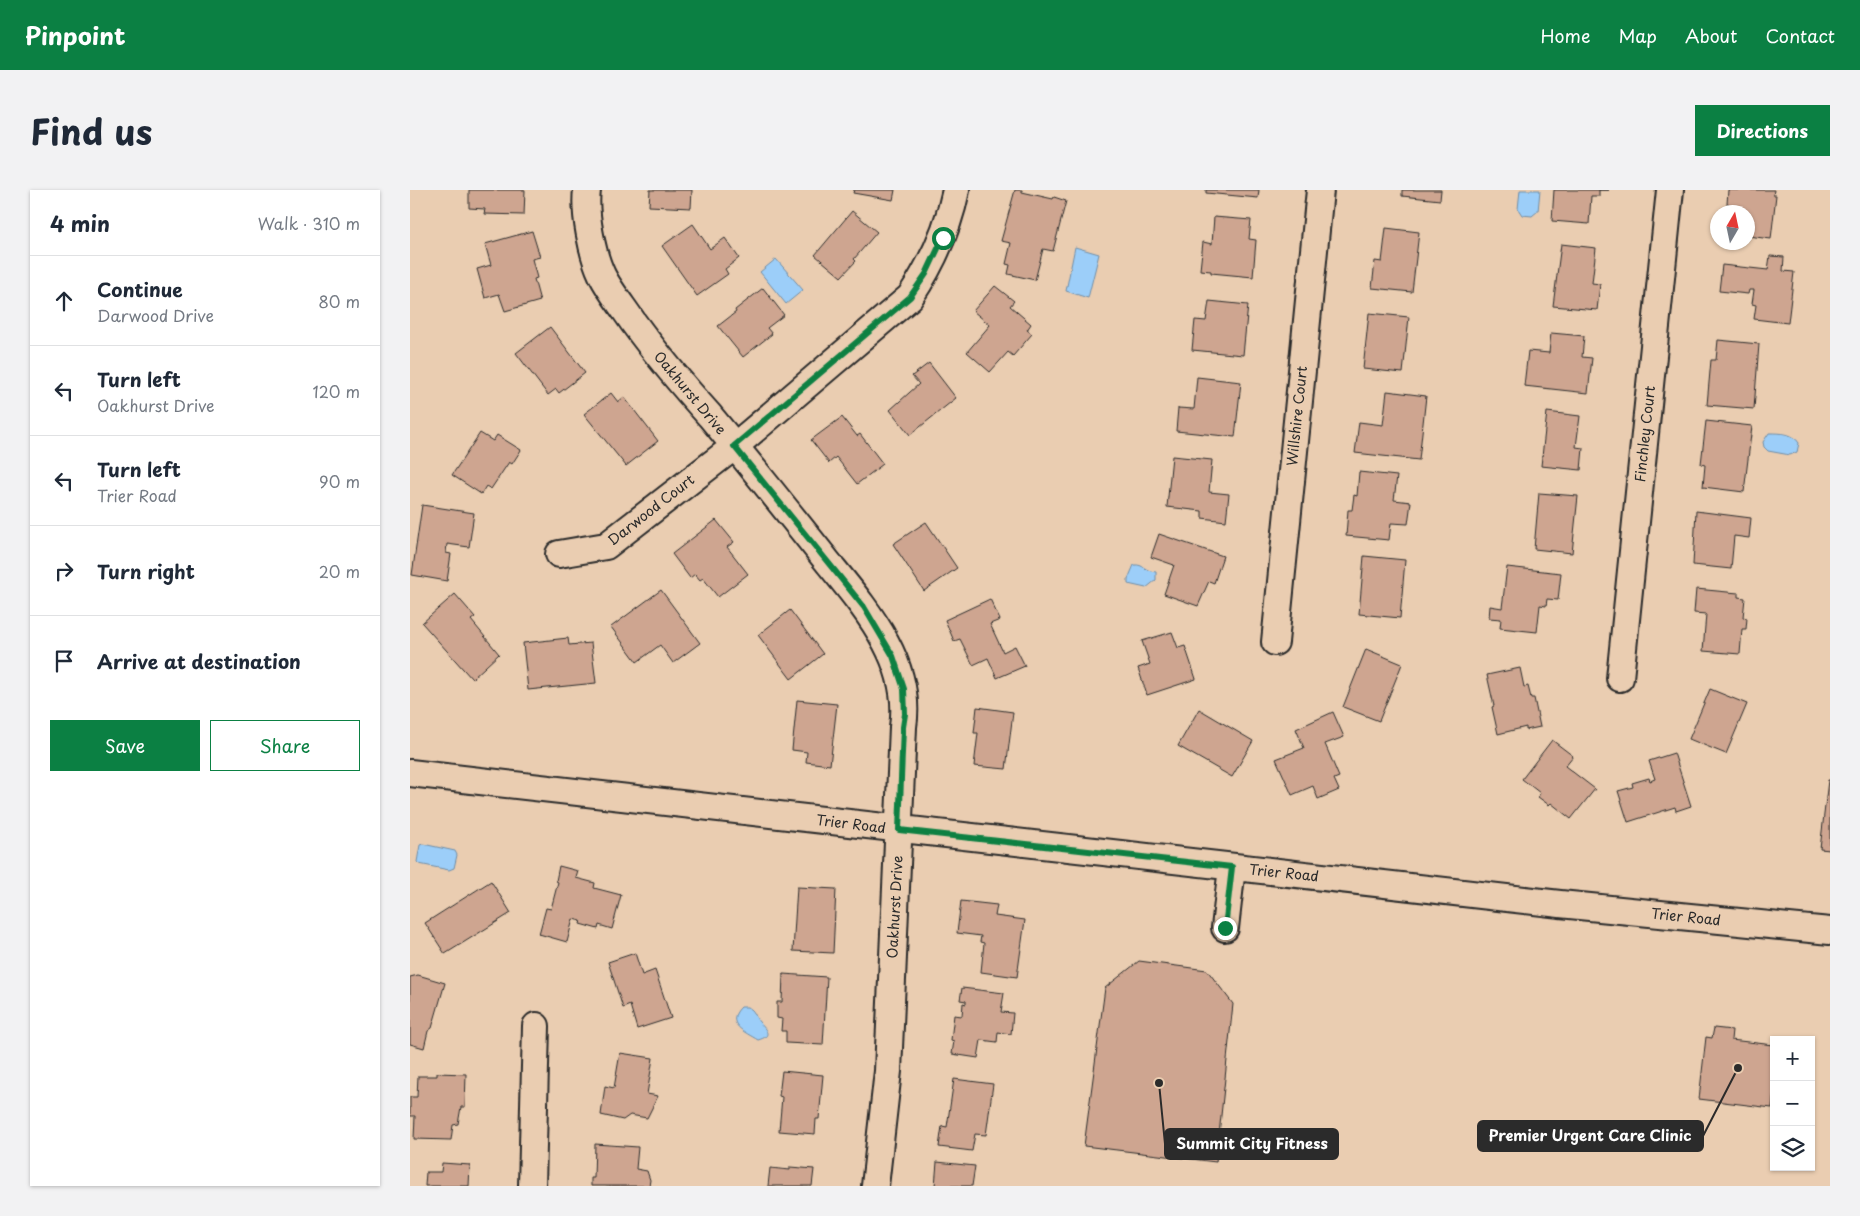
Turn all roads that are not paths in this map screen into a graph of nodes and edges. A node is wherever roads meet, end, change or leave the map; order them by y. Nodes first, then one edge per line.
1 (586, 190) edge
2 (956, 190) edge
3 (1320, 190) edge
4 (1670, 190) edge
5 (734, 446) junction
6 (559, 554) dead end
7 (1275, 642) dead end
8 (1620, 678) dead end
9 (410, 773) edge
10 (899, 830) junction
11 (1232, 867) junction
12 (1225, 928) dead end
13 (1830, 931) edge
14 (536, 1026) dead end
15 (532, 1186) edge
16 (875, 1186) edge

1 - 5 street, Oakhurst Drive
2 - 5 street, Darwood Court
3 - 7 street, Willshire Court
4 - 8 street, Finchley Court
5 - 6 street, Darwood Court
5 - 10 street, Oakhurst Drive
9 - 10 street, Trier Road
10 - 11 street, Trier Road
10 - 16 street, Oakhurst Drive
11 - 12 street
11 - 13 street, Trier Road
14 - 15 street

